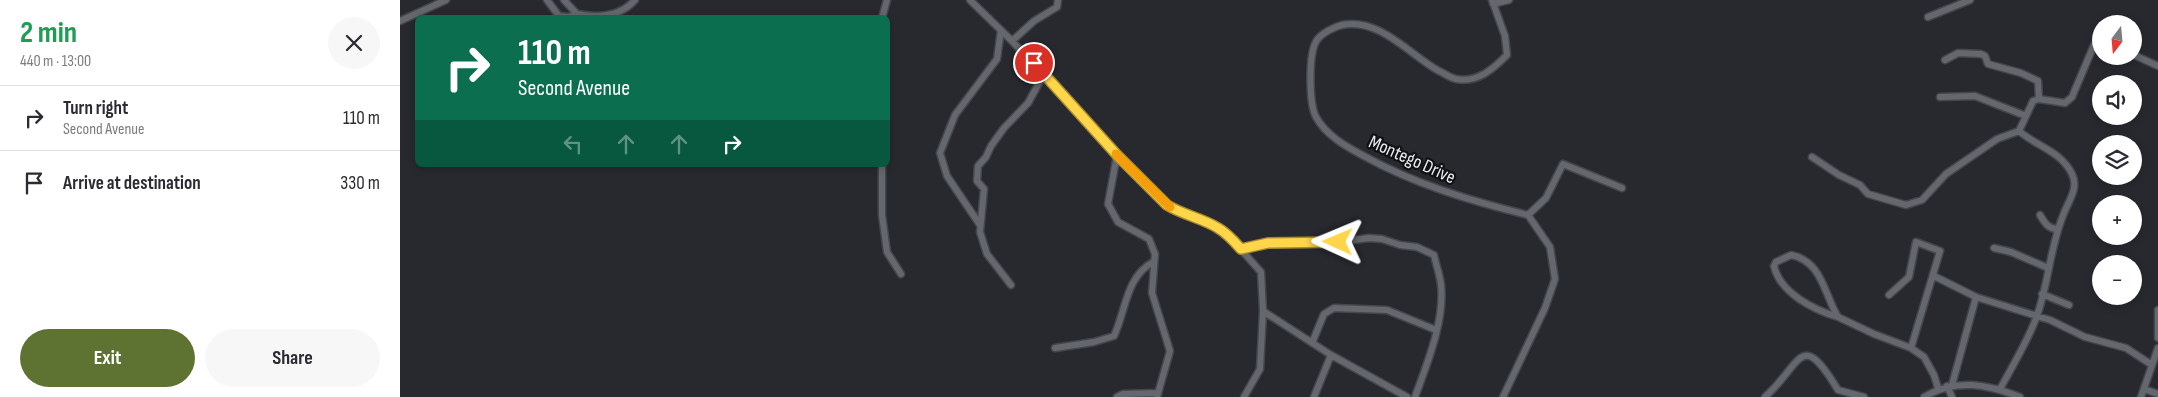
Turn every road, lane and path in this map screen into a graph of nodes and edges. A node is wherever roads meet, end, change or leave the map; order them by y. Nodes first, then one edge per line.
1 (446, 0) edge
2 (548, 0) edge
3 (564, 0) edge
4 (636, 0) edge
5 (887, 0) edge
6 (970, 0) edge
7 (1058, 0) edge
8 (1509, 0) edge
9 (1970, 0) edge
10 (1493, 2) edge
11 (578, 14) junction
12 (558, 15) edge
13 (575, 15) edge
14 (591, 15) edge
15 (617, 15) edge
16 (883, 15) edge
17 (1928, 17) dead end
18 (400, 22) edge
19 (1001, 30) junction
20 (1012, 41) junction
21 (2092, 50) edge
22 (2142, 59) edge
23 (1945, 60) dead end
24 (2158, 66) edge
25 (1044, 74) junction
26 (1940, 97) dead end
27 (2039, 99) junction
28 (2026, 116) junction
29 (2019, 131) junction
30 (1117, 155) junction
31 (1812, 157) dead end
32 (882, 167) edge
33 (1622, 188) dead end
34 (2040, 215) dead end
35 (1528, 216) junction
36 (980, 225) junction
37 (2058, 229) junction
38 (1994, 248) dead end
39 (1241, 249) junction
40 (1153, 262) junction
41 (2048, 268) junction
42 (901, 274) dead end
43 (1934, 276) junction
44 (1011, 285) dead end
45 (2042, 294) junction
46 (1889, 295) dead end
47 (1976, 297) junction
48 (2069, 304) dead end
49 (1262, 310) junction
50 (2158, 310) edge
51 (2037, 316) junction
52 (1838, 317) junction
53 (1436, 330) junction
54 (2158, 338) edge
55 (1312, 343) junction
56 (1055, 348) dead end
57 (1911, 348) junction
58 (2158, 348) edge
59 (1331, 355) junction
60 (2152, 365) junction
61 (1950, 385) junction
62 (1938, 388) junction
63 (2000, 389) junction
64 (2144, 389) junction
65 (2158, 394) edge
66 (1158, 395) edge
67 (1117, 397) edge
68 (1244, 397) edge
69 (1314, 397) edge
70 (1407, 397) edge
71 (1415, 397) edge
72 (1503, 397) edge
73 (1765, 397) edge
74 (1864, 397) edge
75 (1924, 397) edge
76 (1952, 397) edge
77 (2020, 397) edge
78 (2141, 397) edge

1 - 18 street
2 - 12 street
3 - 11 street
4 - 15 street
5 - 16 street
6 - 19 street
7 - 20 street
8 - 10 street
9 - 17 street
10 - 35 street, Montego Drive
11 - 13 street
11 - 14 street
19 - 20 street
19 - 36 street
20 - 25 street
21 - 27 street
22 - 24 street
23 - 27 street
25 - 30 street
25 - 36 street
26 - 28 street
27 - 28 street
28 - 29 street
29 - 31 street
29 - 37 street
30 - 39 street
30 - 40 street
32 - 42 street
33 - 35 street
34 - 37 street
35 - 72 street
36 - 44 street
37 - 41 street
38 - 41 street
39 - 49 street
39 - 53 street
40 - 56 street
40 - 66 street
41 - 45 street
43 - 46 street
43 - 47 street
43 - 57 street
45 - 48 street
45 - 51 street
47 - 51 street
47 - 61 street
49 - 55 street
49 - 68 street
50 - 54 street
51 - 60 street
51 - 63 street
52 - 52 street
52 - 57 street
53 - 55 street
53 - 71 street
55 - 59 street
57 - 62 street
58 - 60 street
59 - 69 street
59 - 70 street
60 - 64 street
61 - 62 street
61 - 63 street
61 - 76 street
62 - 75 street
63 - 77 street
64 - 65 street
64 - 78 street
66 - 67 street
73 - 74 street

